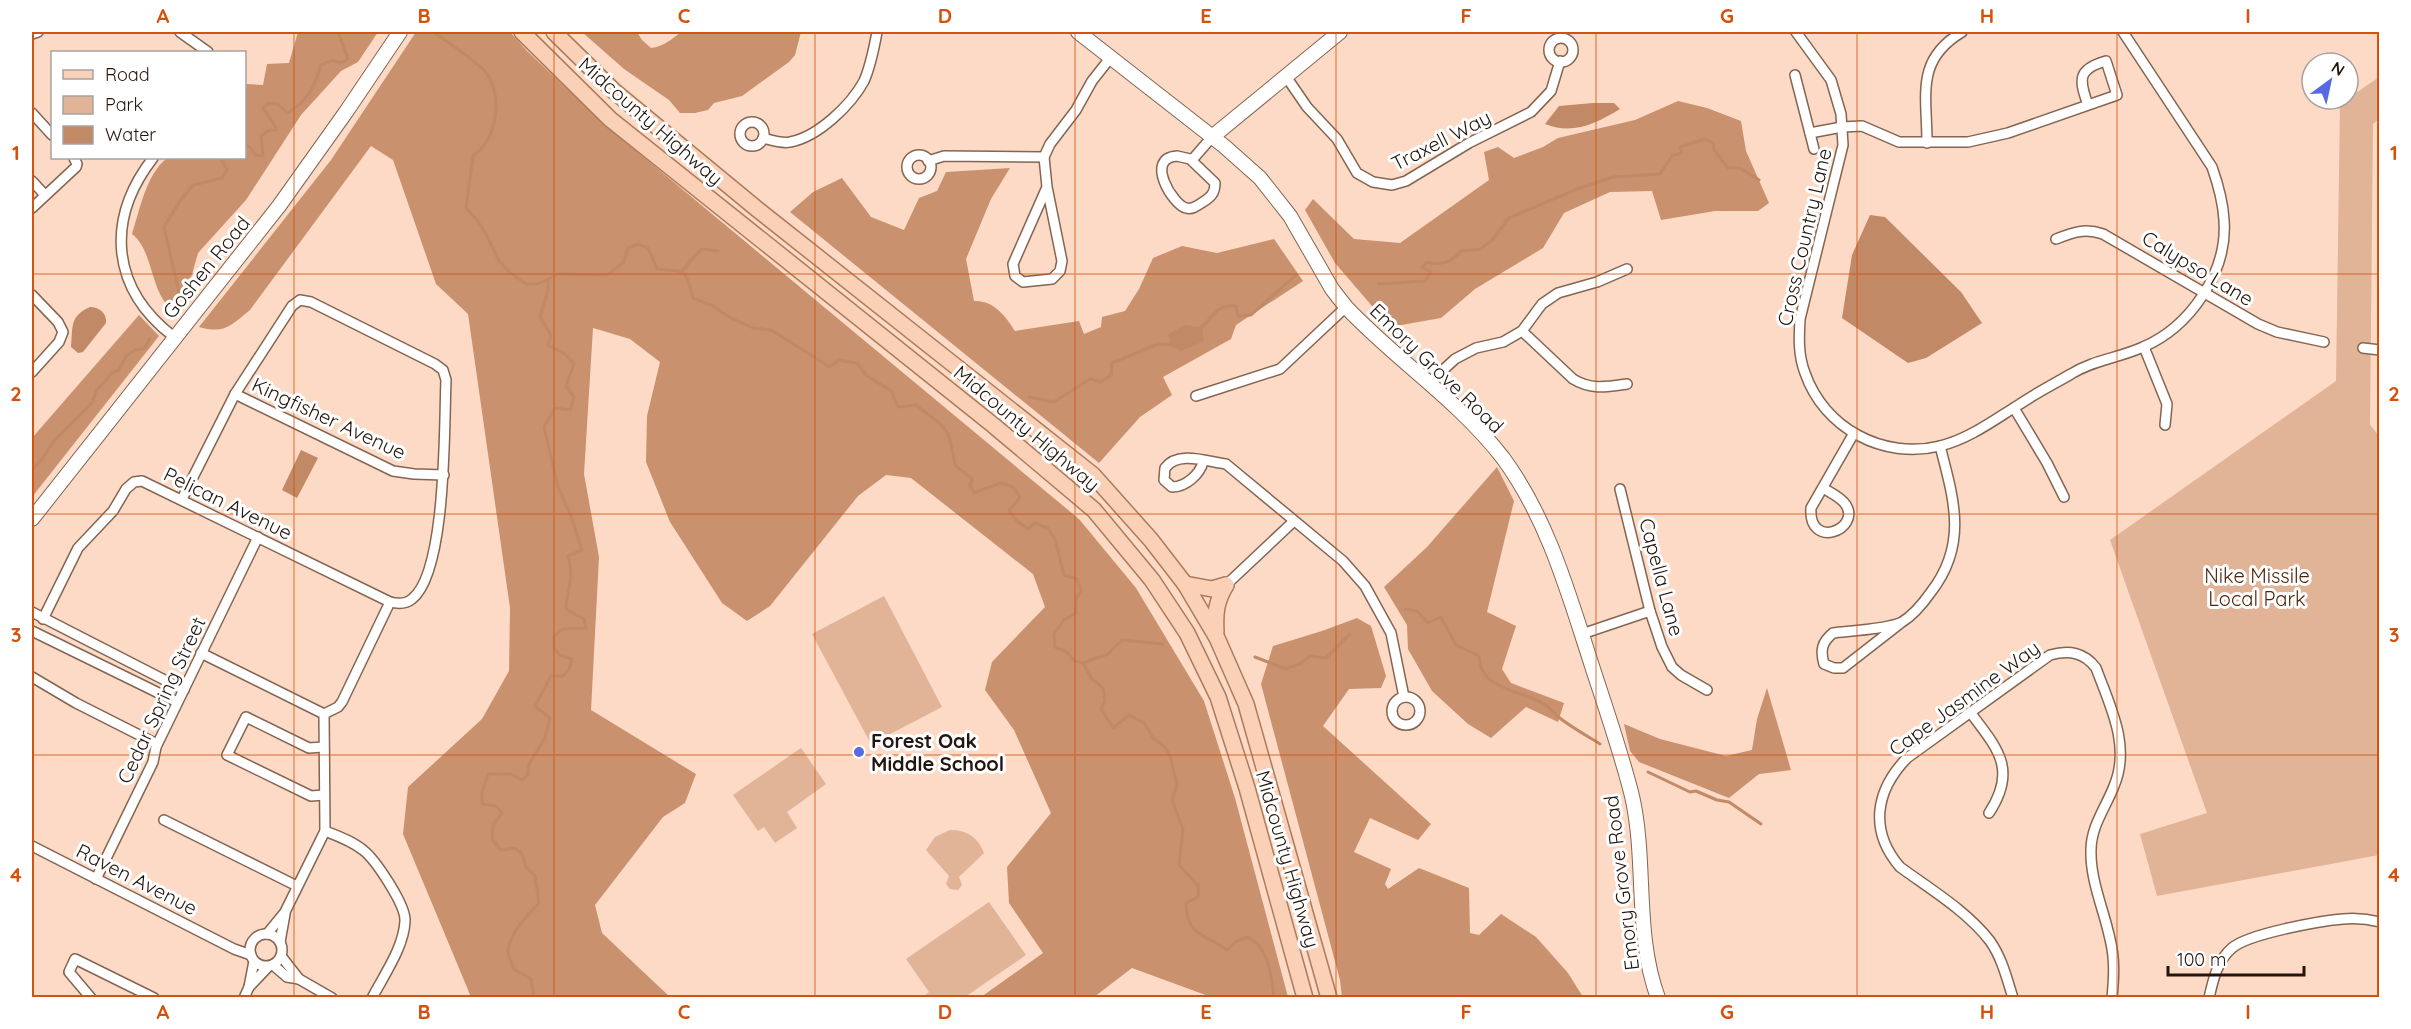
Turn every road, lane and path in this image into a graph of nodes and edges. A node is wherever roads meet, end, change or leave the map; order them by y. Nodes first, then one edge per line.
1 (38, 32) edge
2 (180, 32) edge
3 (400, 32) edge
4 (522, 32) edge
5 (554, 32) edge
6 (878, 32) edge
7 (1078, 32) edge
8 (1340, 32) edge
9 (1797, 32) edge
10 (1962, 32) edge
11 (2123, 32) edge
12 (32, 34) edge
13 (207, 51) edge
14 (1111, 57) junction
15 (1560, 61) dead end
16 (1285, 75) junction
17 (1795, 75) dead end
18 (2088, 105) junction
19 (32, 113) edge
20 (1842, 126) junction
21 (1810, 133) junction
22 (51, 134) edge
23 (1212, 137) junction
24 (763, 138) dead end
25 (1928, 143) junction
26 (1814, 149) dead end
27 (1044, 157) junction
28 (152, 159) edge
29 (1192, 160) junction
30 (76, 161) edge
31 (928, 161) dead end
32 (32, 180) edge
33 (1047, 187) junction
34 (45, 195) junction
35 (32, 208) edge
36 (2056, 239) dead end
37 (1627, 269) dead end
38 (2203, 292) junction
39 (32, 295) edge
40 (1346, 307) junction
41 (1522, 331) junction
42 (174, 337) junction
43 (2324, 342) dead end
44 (2144, 347) junction
45 (2363, 348) dead end
46 (2379, 350) edge
47 (32, 372) edge
48 (1430, 383) junction
49 (1627, 384) dead end
50 (235, 394) junction
51 (1196, 396) dead end
52 (2014, 408) junction
53 (2165, 425) dead end
54 (1854, 433) junction
55 (1940, 446) junction
56 (1203, 462) dead end
57 (444, 475) junction
58 (1824, 488) junction
59 (1620, 489) dead end
60 (2064, 497) dead end
61 (183, 499) junction
62 (32, 519) edge
63 (1294, 520) junction
64 (258, 537) junction
65 (1185, 584) junction
66 (1226, 585) junction
67 (390, 603) junction
68 (32, 612) edge
69 (1650, 612) junction
70 (43, 619) junction
71 (1902, 622) junction
72 (32, 631) edge
73 (1582, 634) junction
74 (1217, 638) junction
75 (201, 653) junction
76 (32, 676) edge
77 (184, 690) junction
78 (1707, 690) dead end
79 (1404, 697) dead end
80 (177, 702) junction
81 (1970, 712) junction
82 (324, 714) junction
83 (157, 744) junction
84 (323, 747) junction
85 (324, 795) junction
86 (1989, 813) dead end
87 (164, 819) dead end
88 (325, 831) junction
89 (32, 846) edge
90 (96, 879) junction
91 (297, 886) junction
92 (285, 912) junction
93 (2379, 922) edge
94 (267, 934) junction
95 (253, 941) junction
96 (280, 942) junction
97 (225, 945) junction
98 (281, 956) junction
99 (252, 958) junction
100 (270, 966) junction
101 (299, 979) junction
102 (249, 987) junction
103 (147, 996) edge
104 (92, 998) edge
105 (244, 998) edge
106 (332, 998) edge
107 (372, 998) edge
108 (1305, 998) edge
109 (1329, 998) edge
110 (1658, 998) edge
111 (2013, 998) edge
112 (2112, 998) edge
113 (2209, 998) edge

1 - 12 street
2 - 13 street
3 - 42 street, Goshen Road
4 - 108 main road, Midcounty Highway
5 - 65 main road, Midcounty Highway
6 - 24 street
7 - 14 street, Emory Grove Road
8 - 16 street
9 - 20 street, Cross Country Lane
10 - 25 street
11 - 38 street, Cross Country Lane
14 - 23 street, Emory Grove Road
14 - 27 street
15 - 16 street, Traxell Way
16 - 23 street
17 - 21 street, Cross Country Lane
18 - 18 street
18 - 25 street
19 - 22 street
20 - 21 street
20 - 25 street
20 - 54 street, Cross Country Lane
21 - 26 street, Cross Country Lane
23 - 29 street
23 - 40 street, Emory Grove Road
27 - 31 street
27 - 33 street
28 - 42 street
29 - 29 street
30 - 34 street
32 - 34 street
33 - 33 street
34 - 35 street
36 - 38 street, Calypso Lane
37 - 41 street
38 - 43 street, Calypso Lane
38 - 44 street, Cross Country Lane
39 - 47 street
40 - 48 street, Emory Grove Road
40 - 51 street
41 - 48 street
41 - 49 street
42 - 62 street, Goshen Road
44 - 52 street, Cross Country Lane
44 - 53 street
45 - 46 street
48 - 73 street, Emory Grove Road
50 - 57 street, Kingfisher Avenue
50 - 57 street
50 - 61 street
52 - 55 street, Cross Country Lane
52 - 60 street
54 - 55 street, Cross Country Lane
54 - 58 street
55 - 71 street
56 - 63 street
57 - 67 street
58 - 58 street
59 - 69 street, Capella Lane
61 - 64 street, Pelican Avenue
61 - 70 street, Pelican Avenue
63 - 66 street
63 - 79 street
64 - 67 street, Pelican Avenue
64 - 75 street, Cedar Spring Street
65 - 66 main road
65 - 74 main road, Midcounty Highway
66 - 74 main road
67 - 82 street
68 - 70 street
69 - 73 street
69 - 78 street, Capella Lane
70 - 77 street
71 - 71 street
72 - 80 street
73 - 110 street, Emory Grove Road
74 - 109 main road, Midcounty Highway
75 - 77 street, Cedar Spring Street
75 - 82 street
76 - 83 street
77 - 80 street, Cedar Spring Street
80 - 83 street, Cedar Spring Street
81 - 86 street
81 - 111 street, Cape Jasmine Way
81 - 112 street, Cape Jasmine Way
82 - 84 street
83 - 90 street, Cedar Spring Street
84 - 85 street
84 - 85 street
85 - 88 street
87 - 91 street
88 - 91 street
88 - 107 street
89 - 90 street, Raven Avenue
90 - 97 street, Raven Avenue
91 - 92 street
92 - 94 street
92 - 96 street
93 - 113 street
94 - 95 street
94 - 96 street
95 - 97 street
95 - 99 street
96 - 98 street
97 - 99 street, Raven Avenue
98 - 100 street
98 - 101 street
99 - 100 street
99 - 102 street
100 - 101 street
100 - 102 street
101 - 106 street
102 - 105 street
103 - 104 street

